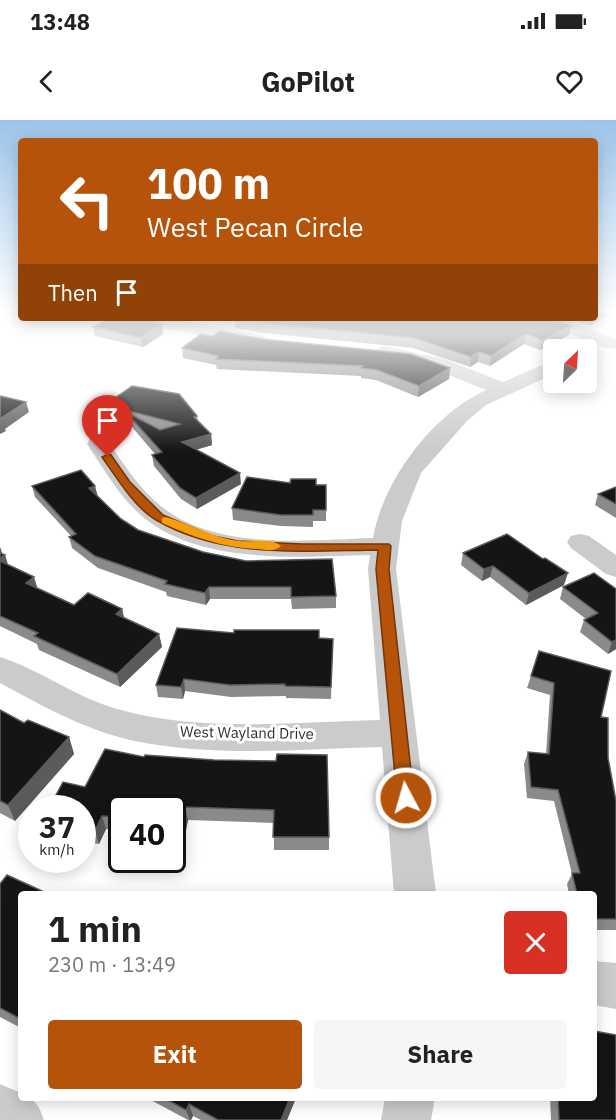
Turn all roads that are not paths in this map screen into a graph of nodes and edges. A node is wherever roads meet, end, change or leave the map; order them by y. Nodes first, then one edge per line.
1 (417, 358) edge
2 (543, 371) edge
3 (502, 389) junction
4 (98, 444) dead end
5 (580, 542) dead end
6 (385, 546) junction
7 (616, 568) edge
8 (0, 669) edge
9 (399, 733) junction
10 (415, 891) edge
11 (597, 983) edge
12 (616, 986) edge
13 (409, 1101) edge
14 (0, 1108) edge
15 (19, 1120) edge
16 (406, 1120) edge

1 - 3 street
2 - 3 street
3 - 6 street
4 - 6 street
5 - 7 street
6 - 9 street
8 - 9 street, West Wayland Drive
9 - 10 street
11 - 12 street
13 - 16 street
14 - 15 street

